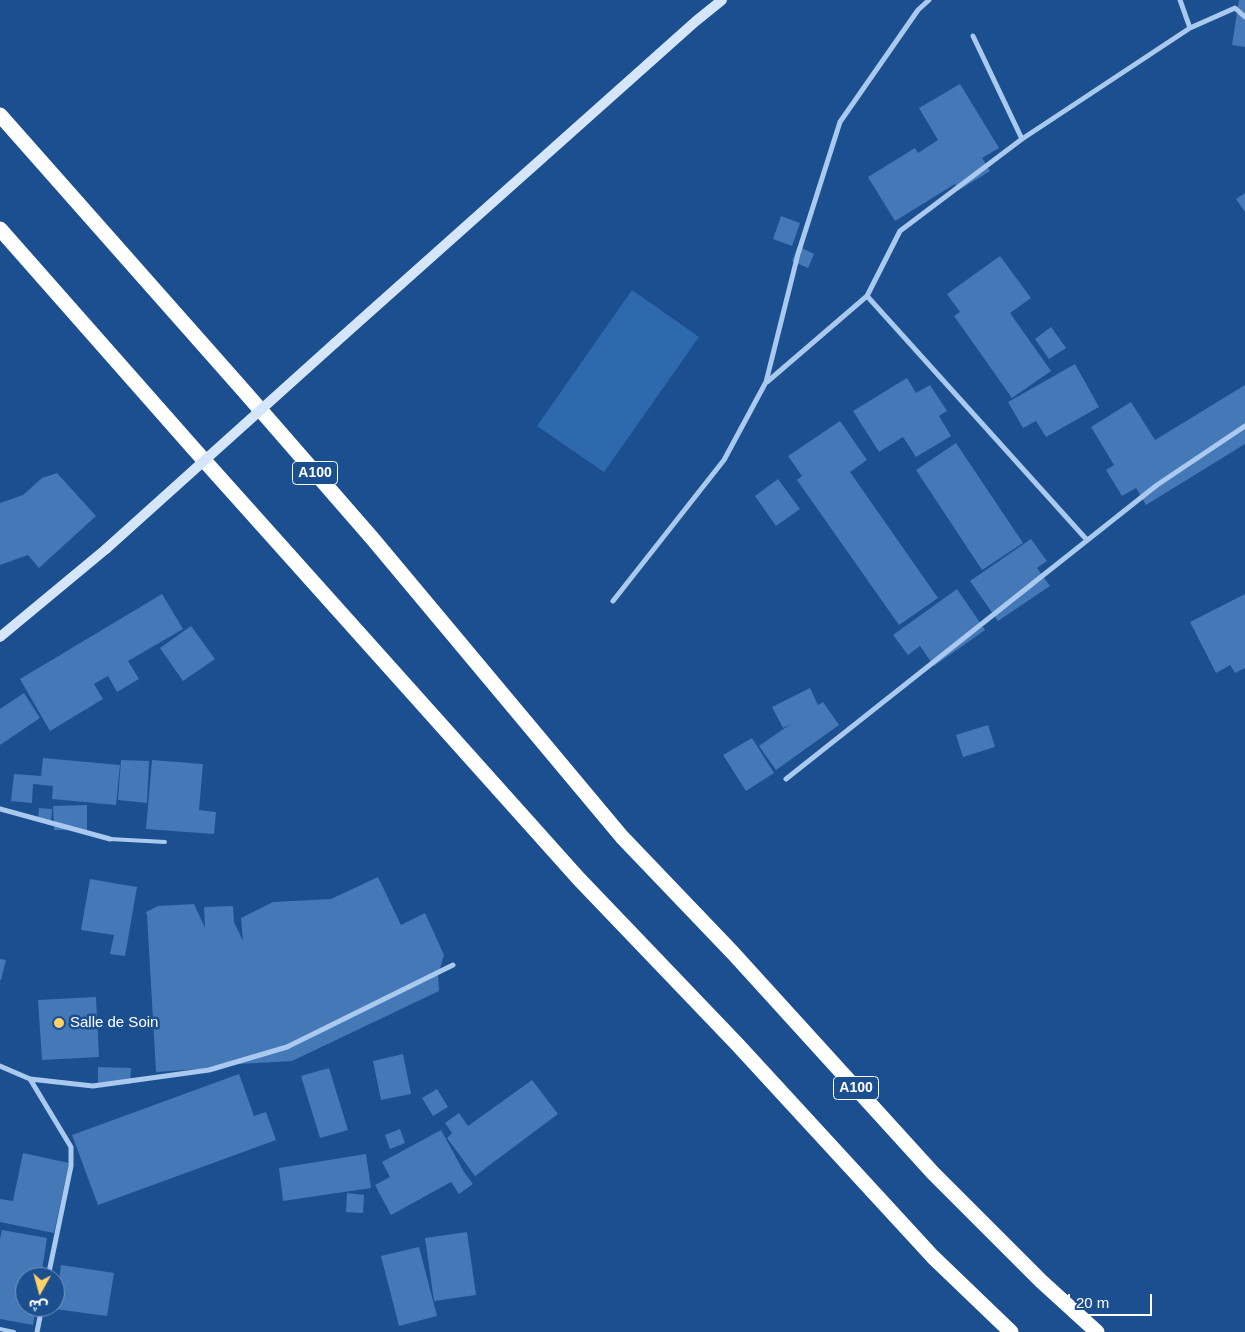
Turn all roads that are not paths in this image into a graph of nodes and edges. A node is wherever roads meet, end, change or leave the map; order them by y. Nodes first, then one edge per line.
1 (722, 0) edge
2 (930, 0) edge
3 (1180, 0) edge
4 (1245, 17) edge
5 (1190, 28) junction
6 (974, 36) dead end
7 (0, 115) edge
8 (1022, 139) junction
9 (0, 229) edge
10 (867, 296) junction
11 (766, 382) junction
12 (1245, 426) edge
13 (1087, 540) junction
14 (613, 601) dead end
15 (0, 637) edge
16 (786, 780) dead end
17 (0, 809) edge
18 (110, 839) joint
19 (165, 842) dead end
20 (453, 965) dead end
21 (0, 1066) edge
22 (30, 1079) junction
23 (50, 1267) edge
24 (40, 1317) edge
25 (0, 1329) edge
26 (14, 1332) edge
27 (37, 1332) edge
28 (1011, 1332) edge
29 (1097, 1332) edge

1 - 15 main road, bridge
2 - 11 street
3 - 5 street
4 - 5 street
5 - 8 street
6 - 8 street
7 - 29 highway, A100
8 - 10 street
9 - 28 highway
10 - 11 street
10 - 13 street
11 - 14 street
12 - 13 street
13 - 16 street
17 - 18 street
18 - 19 lane
20 - 22 street
21 - 22 street
22 - 23 street
24 - 27 street
25 - 26 lane

